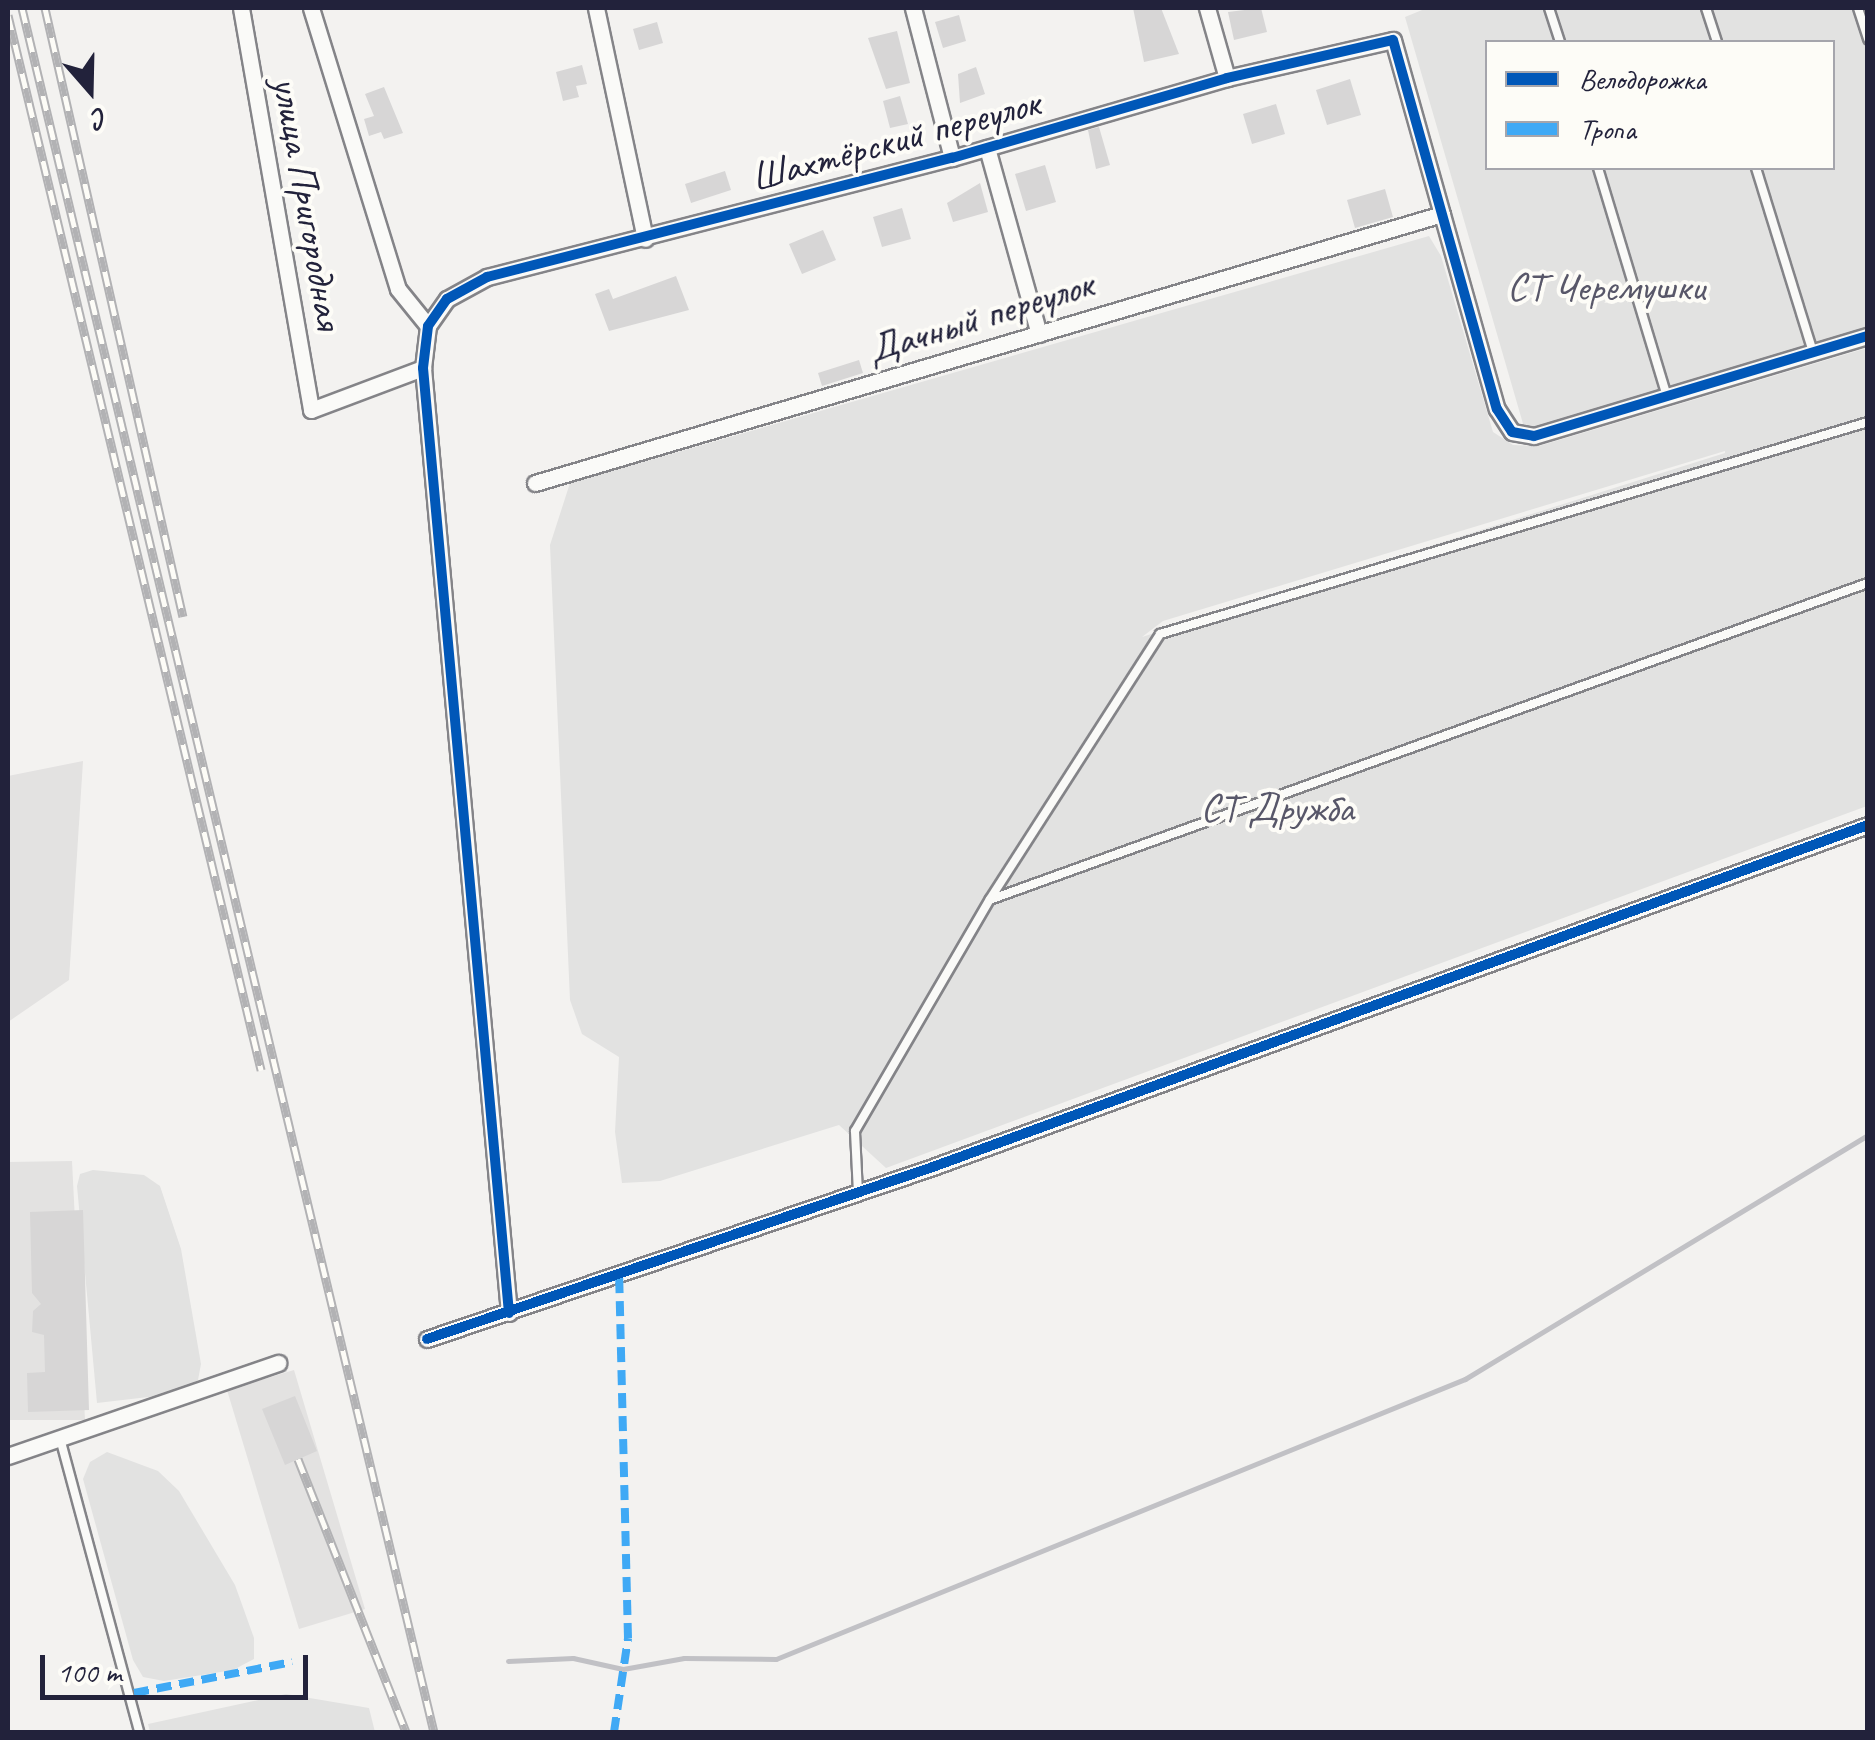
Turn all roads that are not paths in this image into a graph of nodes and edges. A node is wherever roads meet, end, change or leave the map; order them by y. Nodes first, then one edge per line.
1 (240, 8) edge
2 (311, 8) edge
3 (596, 8) edge
4 (913, 8) edge
5 (1207, 8) edge
6 (1549, 8) edge
7 (1706, 8) edge
8 (1858, 8) edge
9 (1868, 39) edge
10 (1559, 40) edge
11 (1715, 40) edge
12 (1228, 78) junction
13 (988, 148) junction
14 (952, 158) junction
15 (1599, 170) edge
16 (1757, 170) edge
17 (1442, 214) junction
18 (645, 238) junction
19 (428, 326) junction
20 (1039, 334) junction
21 (1868, 336) edge
22 (1813, 352) junction
23 (422, 368) junction
24 (1667, 396) junction
25 (1868, 422) edge
26 (535, 483) dead end
27 (1868, 583) edge
28 (1868, 825) edge
29 (990, 899) junction
30 (858, 1193) junction
31 (510, 1314) junction
32 (427, 1339) dead end
33 (278, 1363) dead end
34 (61, 1442) junction
35 (8, 1456) edge
36 (139, 1732) edge

1 - 23 street, улица Пригородная
2 - 19 street
3 - 18 street
4 - 14 street
5 - 12 street
6 - 10 lane
7 - 11 lane
8 - 9 lane
12 - 13 street, Шахтёрский переулок
12 - 17 street, Шахтёрский переулок
13 - 14 street, Шахтёрский переулок
13 - 20 street
14 - 18 street, Шахтёрский переулок
15 - 24 lane
16 - 22 lane
17 - 20 street, Дачный переулок
17 - 24 street
18 - 19 street, Шахтёрский переулок
19 - 23 street
20 - 26 street, Дачный переулок
21 - 22 street
22 - 24 street
23 - 31 street
25 - 29 lane
27 - 29 lane
28 - 30 street
29 - 30 lane
30 - 31 street
31 - 32 street
33 - 34 street
34 - 35 street
34 - 36 lane

